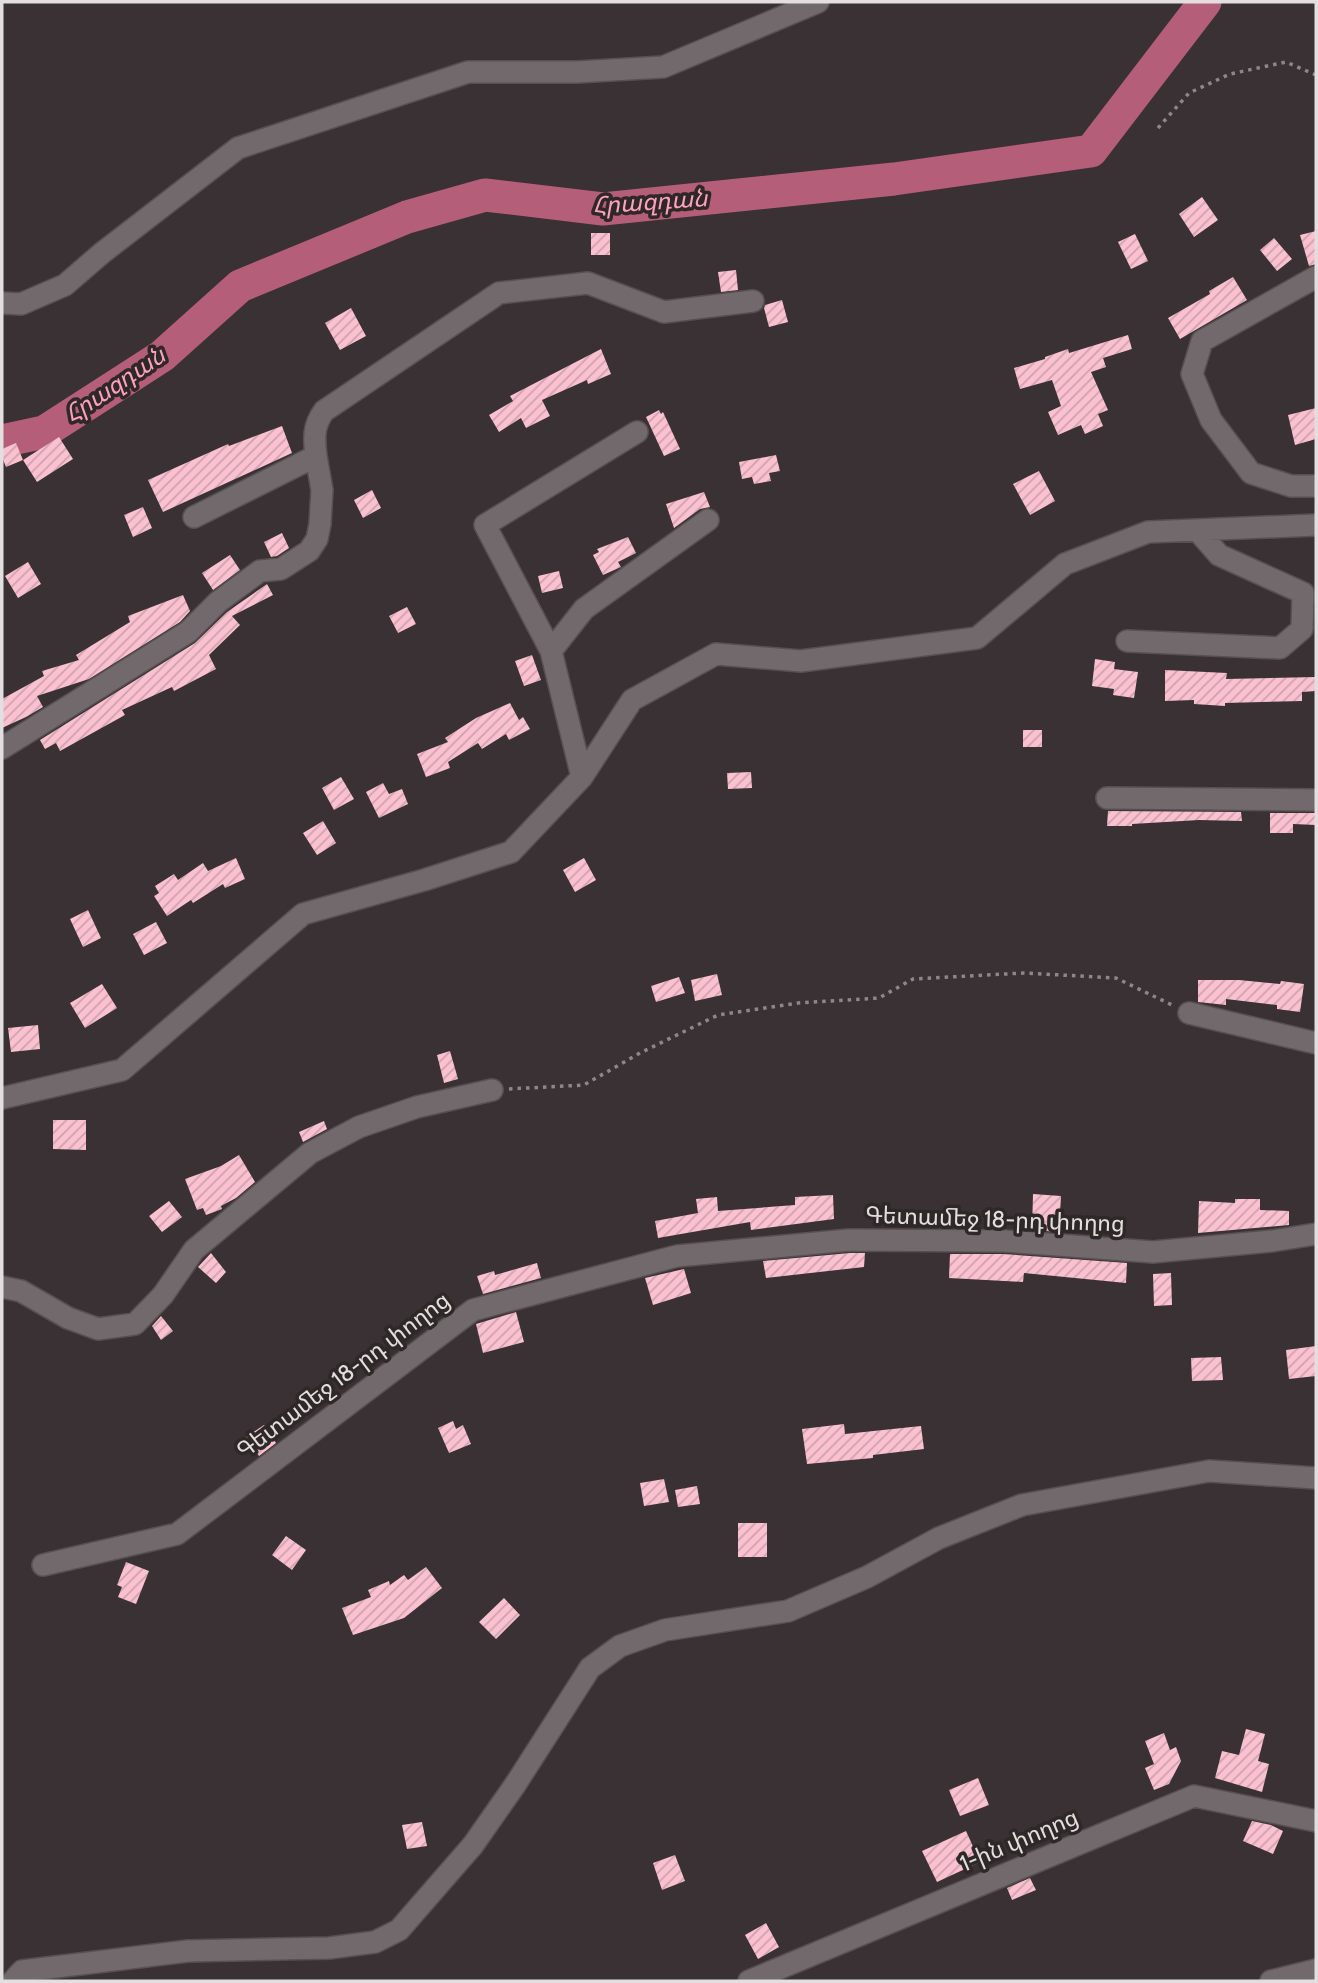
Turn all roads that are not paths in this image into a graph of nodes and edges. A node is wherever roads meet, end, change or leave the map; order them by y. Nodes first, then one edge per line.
1 (818, 2) edge
2 (1316, 277) edge
3 (754, 301) dead end
4 (2, 303) edge
5 (637, 432) dead end
6 (316, 456) junction
7 (1316, 486) edge
8 (194, 517) dead end
9 (708, 520) dead end
10 (1316, 525) edge
11 (1197, 530) junction
12 (1127, 641) dead end
13 (551, 650) junction
14 (2, 748) edge
15 (582, 777) junction
16 (1107, 798) dead end
17 (1316, 800) edge
18 (1189, 1013) road end
19 (1316, 1043) edge
20 (492, 1090) road end
21 (2, 1098) edge
22 (1316, 1234) edge
23 (2, 1287) edge
24 (1316, 1478) edge
25 (43, 1564) dead end
26 (1316, 1821) edge
27 (1316, 1970) edge
28 (13, 1981) edge
29 (749, 1981) edge
30 (1271, 1981) edge

1 - 4 street
2 - 7 street
3 - 6 street
5 - 13 street
6 - 8 street
6 - 14 street
9 - 13 street
10 - 11 street
11 - 12 street
11 - 15 street
13 - 15 street
15 - 21 street
16 - 17 street
18 - 19 street
20 - 23 street
22 - 25 street, Գետամեջ 18-րդ փողոց
24 - 28 street
26 - 29 street, 1-ին փողոց
27 - 30 street

